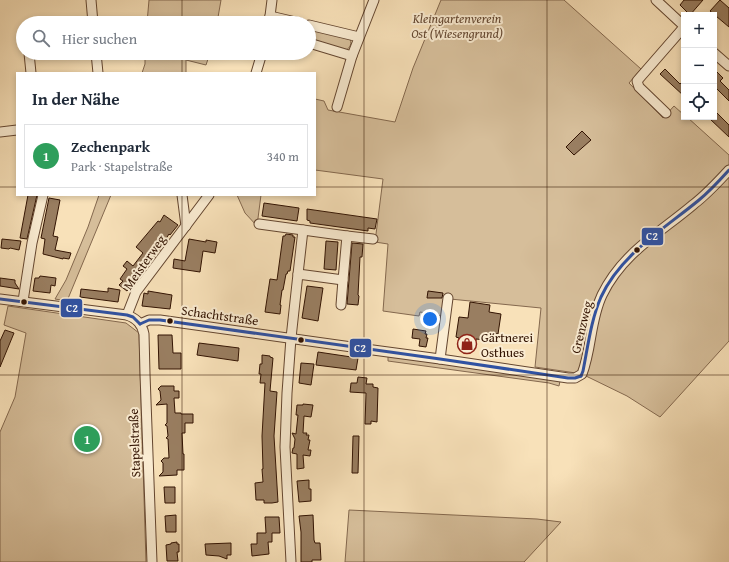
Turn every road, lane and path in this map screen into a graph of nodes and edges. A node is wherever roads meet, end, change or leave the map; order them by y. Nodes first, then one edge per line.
1 (91, 0) edge
2 (272, 0) edge
3 (374, 0) edge
4 (656, 0) edge
5 (92, 16) edge
6 (270, 16) edge
7 (681, 24) edge
8 (316, 27) edge
9 (681, 30) edge
10 (359, 37) junction
11 (316, 45) edge
12 (352, 56) junction
13 (717, 56) edge
14 (30, 60) edge
15 (97, 60) edge
16 (260, 60) edge
17 (729, 66) edge
18 (31, 72) edge
19 (98, 72) edge
20 (256, 72) edge
21 (337, 107) dead end
22 (666, 113) dead end
23 (16, 130) edge
24 (0, 132) edge
25 (729, 170) edge
26 (43, 196) edge
27 (182, 196) edge
28 (208, 196) edge
29 (259, 224) dead end
30 (186, 226) junction
31 (303, 230) junction
32 (347, 236) junction
33 (373, 239) dead end
34 (298, 274) junction
35 (343, 280) junction
36 (448, 298) dead end
37 (0, 299) edge
38 (23, 302) junction
39 (341, 305) dead end
40 (127, 315) junction
41 (140, 324) junction
42 (291, 338) junction
43 (440, 359) junction
44 (581, 376) joint
45 (152, 562) edge
46 (291, 562) edge

1 - 5 street
2 - 6 street
3 - 10 street
4 - 7 street
8 - 10 street
9 - 22 street
10 - 12 street
11 - 12 street
12 - 21 street
13 - 17 street
14 - 18 street
15 - 19 street
16 - 20 street
23 - 24 street
25 - 44 street, Grenzweg
26 - 38 street
27 - 30 street
28 - 30 street, Meisterweg
29 - 31 street
30 - 40 street, Meisterweg
31 - 32 street
31 - 34 street
32 - 33 street
32 - 35 street
34 - 35 street
34 - 42 street
35 - 39 street
36 - 43 street
37 - 38 street
38 - 40 street
40 - 41 street
41 - 42 street, Schachtstraße
41 - 45 street, Stapelstraße
42 - 43 street, Schachtstraße
42 - 46 street
43 - 44 street, Schachtstraße

